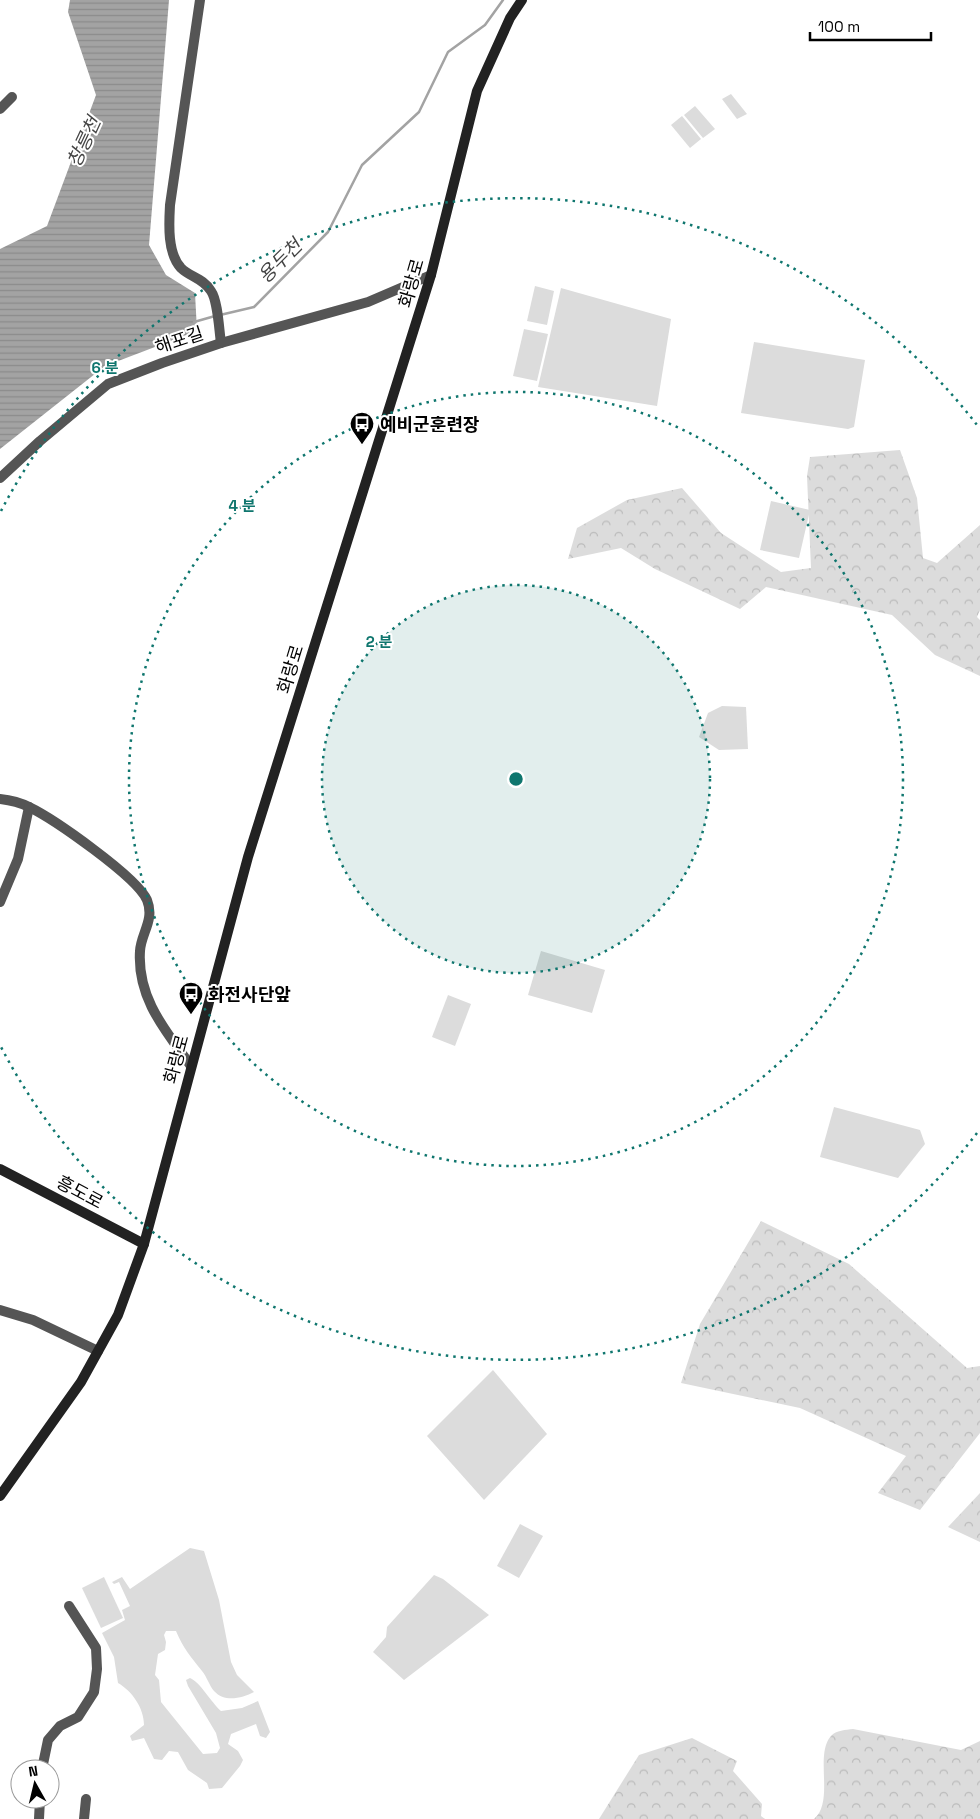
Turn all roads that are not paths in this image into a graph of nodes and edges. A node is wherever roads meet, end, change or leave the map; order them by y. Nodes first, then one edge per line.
1 (200, 0) edge
2 (522, 0) edge
3 (12, 97) dead end
4 (0, 109) edge
5 (431, 275) junction
6 (221, 343) junction
7 (0, 478) edge
8 (0, 799) edge
9 (29, 807) junction
10 (0, 902) edge
11 (191, 1066) junction
12 (0, 1169) edge
13 (144, 1244) junction
14 (0, 1310) edge
15 (98, 1351) junction
16 (0, 1496) edge
17 (69, 1606) dead end
18 (44, 1759) edge
19 (86, 1799) dead end
20 (84, 1819) edge

1 - 6 street, 해포길
2 - 5 main road, 화랑로
3 - 4 street
5 - 6 street
5 - 11 main road, 화랑로
6 - 7 street, 해포길
8 - 9 street
9 - 10 street
9 - 11 street
11 - 13 main road, 화랑로
12 - 13 main road, 흥도로
13 - 15 main road, 화랑로
14 - 15 street
15 - 16 main road, 화랑로
17 - 18 street
19 - 20 street

